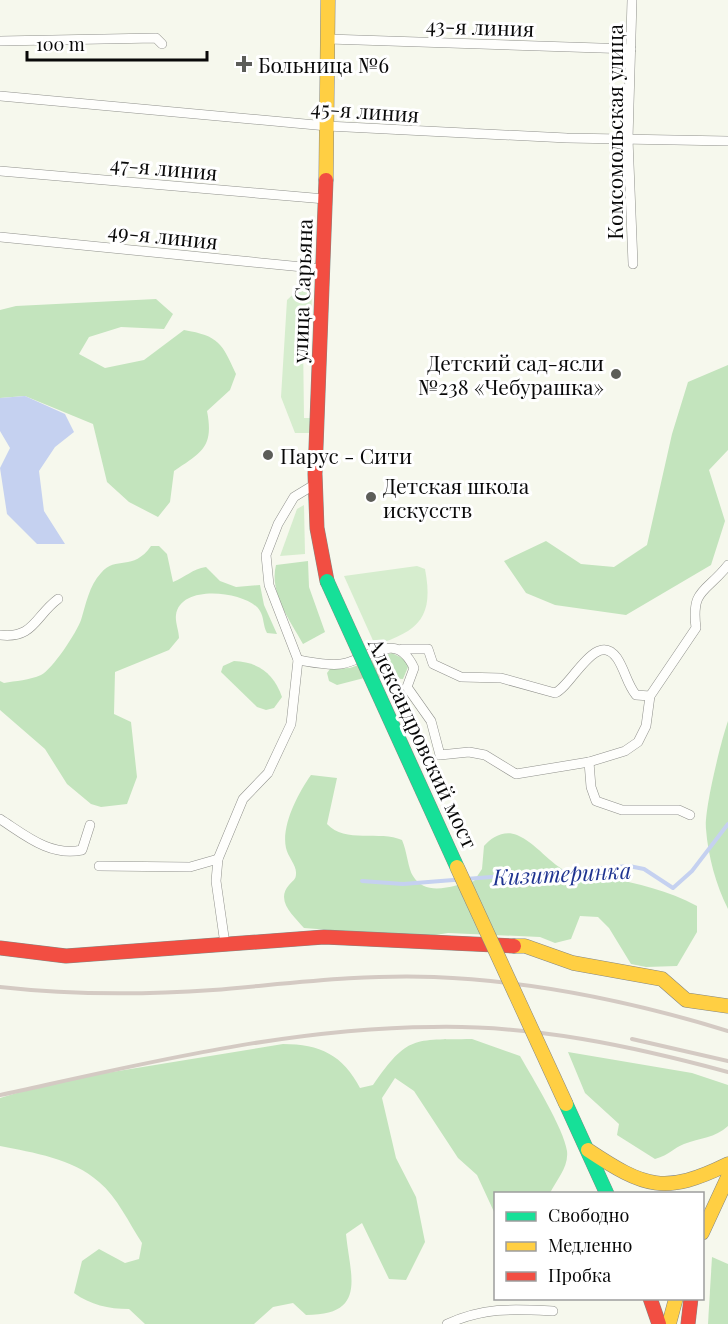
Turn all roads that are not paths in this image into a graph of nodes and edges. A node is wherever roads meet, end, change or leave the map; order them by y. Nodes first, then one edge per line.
1 (328, 0) edge
2 (632, 0) edge
3 (328, 39) junction
4 (0, 41) edge
5 (162, 44) dead end
6 (631, 49) junction
7 (0, 96) edge
8 (327, 126) junction
9 (628, 139) junction
10 (728, 141) edge
11 (0, 171) edge
12 (325, 199) junction
13 (0, 237) edge
14 (633, 264) dead end
15 (323, 269) junction
16 (317, 483) junction
17 (728, 566) edge
18 (327, 581) joint
19 (58, 599) dead end
20 (0, 635) edge
21 (395, 647) junction
22 (298, 660) junction
23 (650, 696) junction
24 (589, 762) junction
25 (690, 814) dead end
26 (0, 819) edge
27 (90, 825) dead end
28 (218, 859) junction
29 (99, 866) dead end
30 (225, 944) junction
31 (0, 948) edge
32 (728, 1006) edge
33 (588, 1150) junction
34 (728, 1164) edge
35 (728, 1177) edge
36 (606, 1192) edge
37 (704, 1229) edge
38 (650, 1300) edge
39 (650, 1300) edge
40 (676, 1300) edge
41 (691, 1300) edge
42 (553, 1311) dead end
43 (447, 1324) edge
44 (650, 1324) edge
45 (659, 1324) edge
46 (669, 1324) edge
47 (688, 1324) edge

1 - 3 main road, улица Сарьяна
2 - 6 street, Комсомольская улица
3 - 6 street, 43-я линия
3 - 8 main road, улица Сарьяна
4 - 5 street
6 - 9 street, Комсомольская улица
7 - 8 street, 45-я линия
8 - 9 street, 45-я линия
8 - 12 main road, улица Сарьяна
9 - 10 street, 45-я линия
9 - 14 street, Комсомольская улица
11 - 12 street, 47-я линия
12 - 15 main road, улица Сарьяна
13 - 15 street, 49-я линия
15 - 16 main road, улица Сарьяна
16 - 18 main road, улица Сарьяна
16 - 22 street
17 - 23 street
18 - 33 main road, Александровский мост, bridge
19 - 20 street
21 - 22 street
21 - 23 street
21 - 24 street
22 - 28 street
23 - 24 street
24 - 25 street
26 - 27 street
28 - 29 street
28 - 30 street
30 - 31 main road
30 - 32 main road
33 - 34 main road
33 - 36 main road, Александровский мост
35 - 37 main road
38 - 44 main road
39 - 45 main road
40 - 46 main road
41 - 47 main road
42 - 43 street

